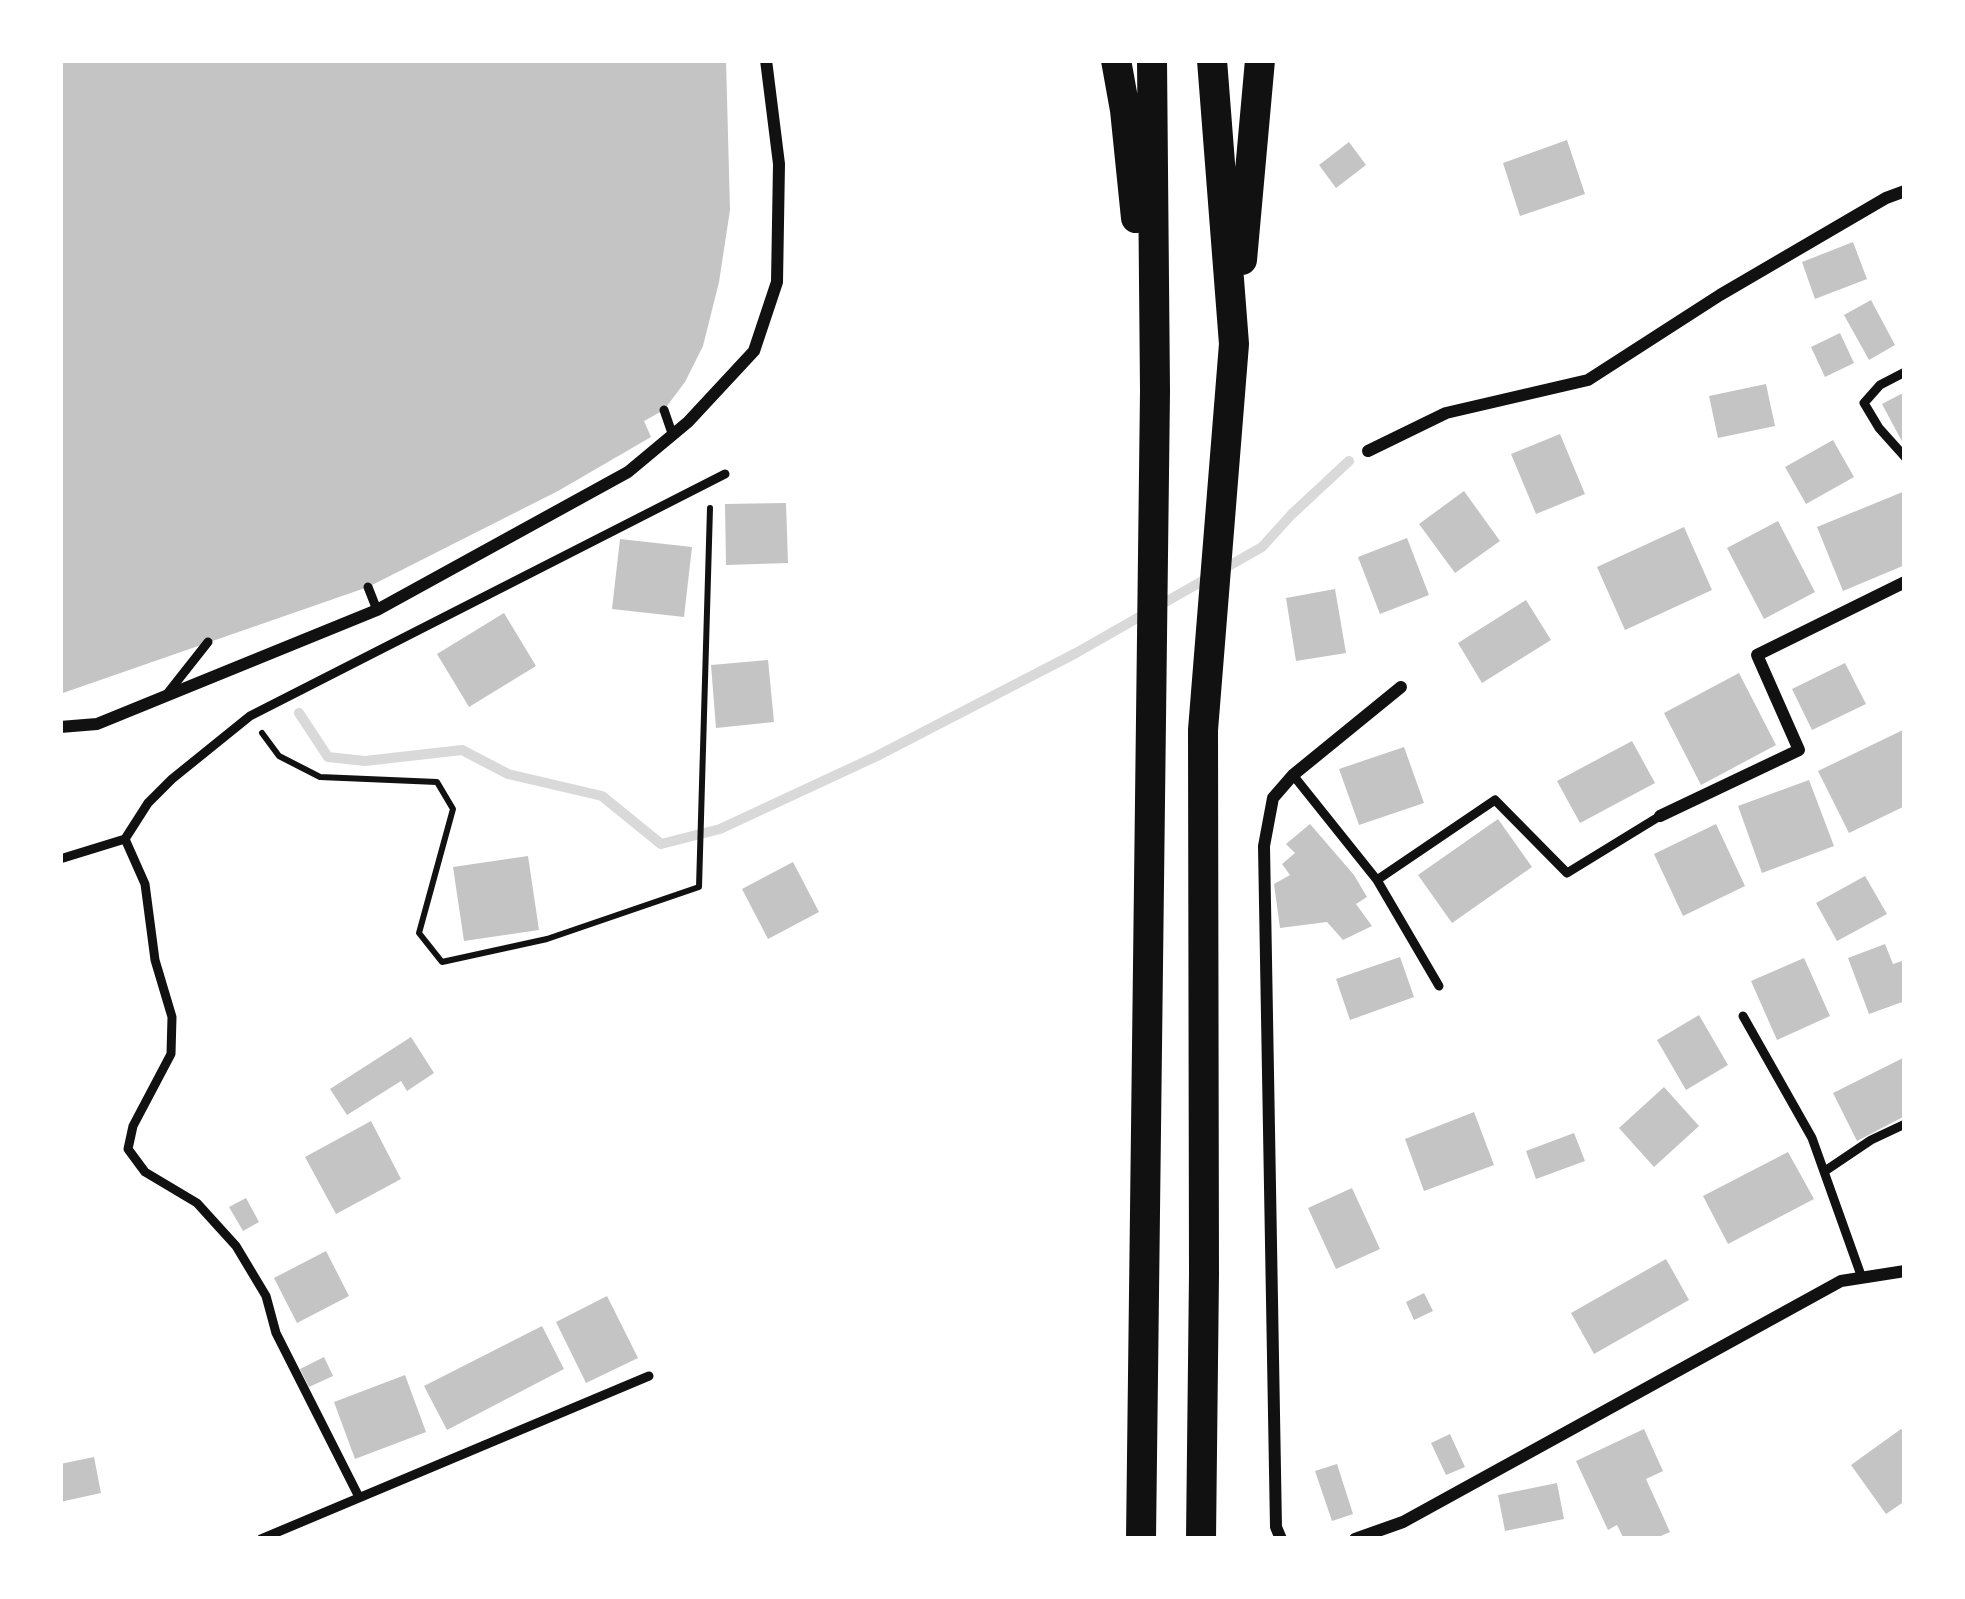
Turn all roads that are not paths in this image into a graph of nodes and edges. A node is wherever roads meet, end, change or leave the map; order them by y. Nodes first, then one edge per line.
1 (766, 60) edge
2 (1116, 60) edge
3 (1152, 60) edge
4 (1212, 60) edge
5 (1260, 60) edge
6 (1905, 191) edge
7 (1234, 344) junction
8 (1905, 372) edge
9 (1155, 391) junction
10 (664, 410) dead end
11 (673, 436) junction
12 (1368, 451) dead end
13 (1905, 458) edge
14 (724, 473) dead end
15 (1905, 582) edge
16 (368, 586) dead end
17 (377, 610) junction
18 (208, 642) dead end
19 (1400, 687) dead end
20 (165, 696) junction
21 (60, 728) edge
22 (1293, 775) junction
23 (1660, 816) joint
24 (125, 839) junction
25 (60, 860) edge
26 (1377, 880) junction
27 (1439, 986) dead end
28 (1743, 1016) dead end
29 (1905, 1124) edge
30 (1825, 1171) junction
31 (1905, 1271) edge
32 (1862, 1277) junction
33 (649, 1376) dead end
34 (358, 1497) junction
35 (261, 1539) edge
36 (1141, 1539) edge
37 (1201, 1539) edge
38 (1281, 1539) edge
39 (1355, 1539) edge

1 - 11 street
2 - 9 highway
3 - 9 highway
4 - 7 highway
5 - 7 highway
6 - 12 street
7 - 37 highway
8 - 13 lane
9 - 36 highway
10 - 11 lane
11 - 17 street
14 - 24 lane
15 - 23 street
16 - 17 lane
17 - 20 street
18 - 20 lane
19 - 22 street
20 - 21 street
22 - 26 lane
22 - 38 street
23 - 26 lane
24 - 25 lane
24 - 34 lane
26 - 27 lane
28 - 30 lane
29 - 30 lane
30 - 32 lane
31 - 32 street
32 - 39 street
33 - 34 lane
34 - 35 lane

